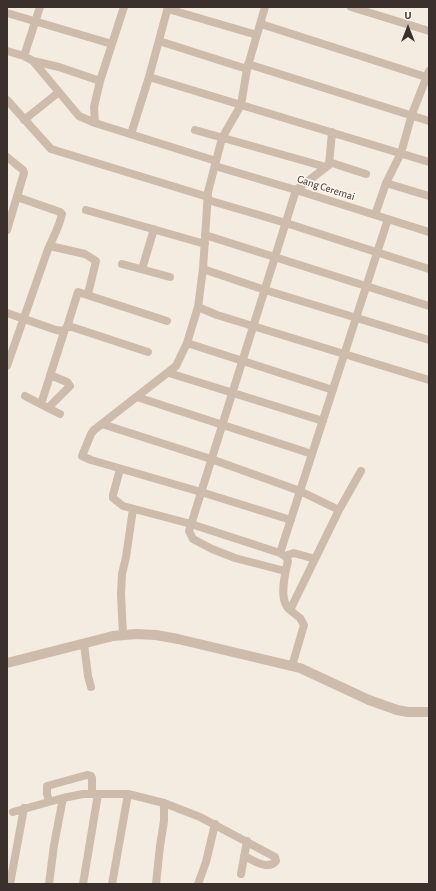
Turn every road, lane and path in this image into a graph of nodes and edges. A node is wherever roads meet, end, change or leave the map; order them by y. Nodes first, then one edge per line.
1 (40, 7) edge
2 (115, 7) edge
3 (265, 7) edge
4 (350, 7) edge
5 (124, 8) edge
6 (168, 8) edge
7 (7, 13) edge
8 (35, 21) junction
9 (261, 24) junction
10 (429, 31) edge
11 (257, 35) junction
12 (159, 41) junction
13 (112, 44) junction
14 (7, 51) edge
15 (24, 56) junction
16 (33, 61) junction
17 (248, 66) junction
18 (428, 74) edge
19 (149, 77) junction
20 (100, 81) junction
21 (426, 86) edge
22 (59, 92) junction
23 (7, 100) edge
24 (241, 105) junction
25 (412, 114) junction
26 (24, 120) junction
27 (429, 121) edge
28 (95, 123) junction
29 (196, 130) dead end
30 (332, 132) junction
31 (130, 134) junction
32 (222, 138) junction
33 (401, 153) junction
34 (7, 157) edge
35 (429, 162) edge
36 (216, 163) junction
37 (328, 165) junction
38 (366, 174) dead end
39 (386, 183) junction
40 (296, 190) junction
41 (429, 196) edge
42 (17, 198) junction
43 (208, 199) junction
44 (86, 210) dead end
45 (376, 215) junction
46 (388, 219) junction
47 (286, 223) junction
48 (7, 230) edge
49 (154, 230) junction
50 (429, 232) edge
51 (205, 235) junction
52 (204, 244) junction
53 (50, 246) junction
54 (377, 252) junction
55 (275, 257) junction
56 (122, 264) dead end
57 (142, 269) junction
58 (203, 269) junction
59 (429, 269) edge
60 (170, 277) dead end
61 (366, 286) junction
62 (265, 290) junction
63 (88, 294) junction
64 (429, 306) edge
65 (198, 307) junction
66 (7, 313) edge
67 (356, 318) junction
68 (23, 319) junction
69 (167, 321) dead end
70 (254, 326) junction
71 (66, 328) junction
72 (429, 340) edge
73 (187, 343) junction
74 (148, 352) dead end
75 (344, 354) junction
76 (242, 361) junction
77 (7, 366) edge
78 (169, 373) junction
79 (50, 375) junction
80 (429, 380) edge
81 (333, 390) junction
82 (232, 393) junction
83 (25, 396) dead end
84 (137, 397) junction
85 (44, 406) junction
86 (60, 414) dead end
87 (323, 421) junction
88 (102, 424) junction
89 (222, 425) junction
90 (312, 454) junction
91 (211, 459) junction
92 (120, 469) junction
93 (361, 471) dead end
94 (300, 491) junction
95 (201, 492) junction
96 (133, 509) junction
97 (339, 510) junction
98 (290, 520) junction
99 (191, 524) junction
100 (283, 555) junction
101 (315, 559) junction
102 (285, 571) junction
103 (290, 610) junction
104 (123, 635) junction
105 (84, 644) junction
106 (7, 663) edge
107 (292, 666) junction
108 (92, 687) dead end
109 (429, 712) edge
110 (95, 794) junction
111 (128, 794) junction
112 (63, 798) junction
113 (49, 801) junction
114 (164, 803) junction
115 (24, 808) junction
116 (13, 812) dead end
117 (215, 824) junction
118 (247, 841) junction
119 (244, 856) junction
120 (241, 874) dead end
121 (10, 884) edge
122 (49, 884) edge
123 (83, 884) edge
124 (112, 884) edge
125 (156, 884) edge
126 (198, 884) edge

1 - 8 street
2 - 5 street
3 - 9 street
4 - 10 street
5 - 13 street
6 - 11 street
6 - 12 street
7 - 8 street
8 - 13 street
8 - 15 street
9 - 11 street
9 - 18 street
11 - 17 street
12 - 17 street
12 - 19 street
13 - 20 street
14 - 15 street
15 - 16 street
16 - 20 street
16 - 22 street, Gang Ceremai
17 - 24 street
17 - 25 street
18 - 21 street
19 - 24 street
19 - 31 street
20 - 28 street
21 - 25 street
22 - 26 street
22 - 28 street, Gang Ceremai
23 - 26 street
24 - 30 street
24 - 32 street
25 - 27 street
25 - 33 street
26 - 43 street
28 - 31 street, Gang Ceremai
29 - 32 street
30 - 33 street
30 - 37 street
31 - 36 street, Gang Ceremai
32 - 36 street
32 - 37 street
33 - 35 street
33 - 39 street
34 - 42 street
36 - 40 street, Gang Ceremai
36 - 43 street
37 - 38 street
37 - 40 street
39 - 41 street
39 - 45 street
40 - 45 street, Gang Ceremai
40 - 47 street
42 - 48 street
42 - 53 street
43 - 47 street
43 - 51 street
44 - 49 street
45 - 46 street, Gang Ceremai
46 - 50 street, Gang Ceremai
46 - 54 street
47 - 54 street
47 - 55 street
49 - 52 street
49 - 57 street
51 - 52 street
51 - 55 street
52 - 58 street
53 - 63 street
53 - 68 street
54 - 59 street
54 - 61 street
55 - 61 street
55 - 62 street
56 - 57 street
57 - 60 street
58 - 62 street
58 - 65 street
61 - 64 street
61 - 67 street
62 - 67 street
62 - 70 street
63 - 69 street
63 - 71 street
65 - 70 street
65 - 73 street
66 - 68 street
67 - 72 street
67 - 75 street
68 - 71 street
68 - 77 street
70 - 75 street
70 - 76 street
71 - 74 street
71 - 79 street
73 - 76 street
73 - 78 street
75 - 80 street
75 - 81 street
76 - 81 street
76 - 82 street
78 - 82 street
78 - 84 street
79 - 85 street
79 - 85 street
81 - 87 street
82 - 87 street
82 - 89 street
83 - 85 street
84 - 88 street
84 - 89 street
85 - 86 street
87 - 90 street
88 - 91 street
88 - 92 street
89 - 90 street
89 - 91 street
90 - 94 street
91 - 94 street
91 - 95 street
92 - 95 street
92 - 96 street
93 - 97 street
94 - 97 street
94 - 98 street
95 - 98 street
95 - 99 street
96 - 99 street
96 - 104 street
97 - 101 street
98 - 100 street
99 - 100 street
99 - 102 street
100 - 101 street
100 - 102 street
101 - 103 street
102 - 103 street
103 - 107 street
104 - 105 street
104 - 107 street
105 - 106 street
105 - 108 street
107 - 109 street
110 - 111 street
110 - 112 street
110 - 113 street
110 - 123 street
111 - 114 street
111 - 124 street
112 - 113 street
112 - 122 street
113 - 115 street
114 - 117 street
114 - 125 street
115 - 116 street
115 - 121 street
117 - 118 street
117 - 126 street
118 - 119 street
118 - 119 street
119 - 120 street

